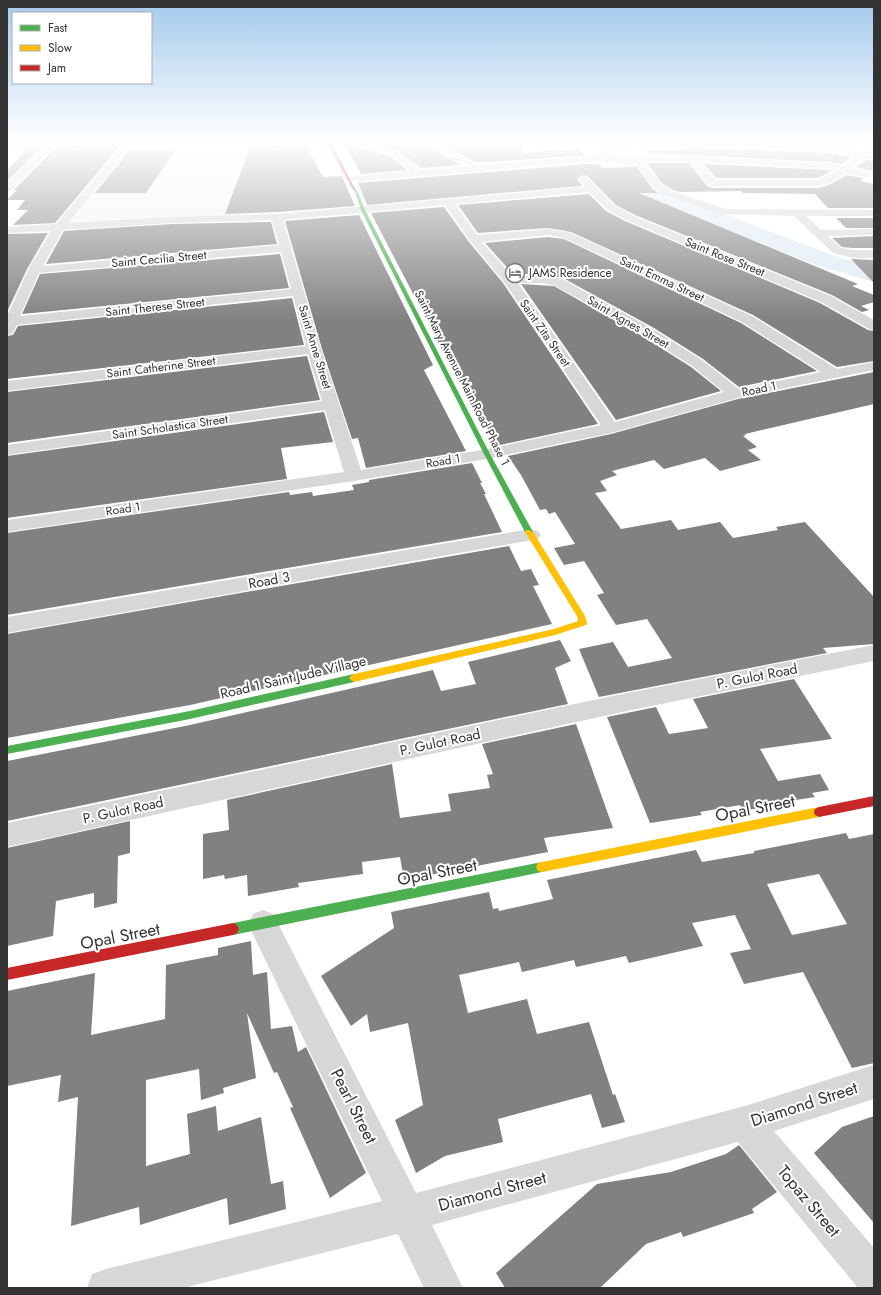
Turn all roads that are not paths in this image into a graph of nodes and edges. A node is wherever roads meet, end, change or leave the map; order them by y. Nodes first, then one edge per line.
1 (81, 200) edge
2 (359, 200) edge
3 (467, 200) edge
4 (603, 200) edge
5 (688, 200) edge
6 (448, 202) junction
7 (693, 202) junction
8 (811, 202) dead end
9 (363, 210) junction
10 (797, 213) junction
11 (874, 213) edge
12 (277, 217) junction
13 (59, 226) junction
14 (7, 230) edge
15 (819, 232) junction
16 (874, 232) edge
17 (474, 239) junction
18 (284, 248) junction
19 (874, 254) edge
20 (34, 270) junction
21 (509, 280) junction
22 (298, 292) junction
23 (10, 326) edge
24 (874, 326) edge
25 (314, 348) junction
26 (874, 366) edge
27 (834, 374) junction
28 (7, 386) edge
29 (736, 394) junction
30 (332, 404) junction
31 (611, 428) junction
32 (7, 450) edge
33 (487, 454) junction
34 (354, 476) junction
35 (7, 526) edge
36 (531, 535) junction
37 (583, 623) joint
38 (7, 624) edge
39 (874, 653) edge
40 (7, 750) edge
41 (874, 801) edge
42 (7, 836) edge
43 (263, 924) junction
44 (7, 974) edge
45 (874, 1082) edge
46 (745, 1124) junction
47 (408, 1213) junction
48 (874, 1278) edge
49 (106, 1288) edge
50 (444, 1288) edge

1 - 13 street
2 - 9 street, Saint Mary Avenue Main Road Phase 1
3 - 6 street
4 - 24 street, Saint Rose Street
5 - 7 street
6 - 9 street
6 - 17 street, Saint Zita Street
7 - 8 street
7 - 10 street
9 - 12 street
9 - 33 street, Saint Mary Avenue Main Road Phase 1
10 - 11 street
10 - 15 street
12 - 13 street
12 - 18 street, Saint Anne Street
13 - 14 street
13 - 20 street
15 - 16 street
15 - 19 street
17 - 21 street, Saint Zita Street
17 - 27 street, Saint Emma Street
18 - 20 street, Saint Cecilia Street
18 - 22 street, Saint Anne Street
20 - 23 street
21 - 29 street, Saint Agnes Street
21 - 31 street, Saint Zita Street
22 - 23 street, Saint Therese Street
22 - 25 street, Saint Anne Street
25 - 28 street, Saint Catherine Street
25 - 30 street, Saint Anne Street
26 - 27 street, Road 1
27 - 29 street, Road 1
29 - 31 street, Road 1
30 - 32 street, Saint Scholastica Street
30 - 34 street, Saint Anne Street
31 - 33 street, Road 1
33 - 34 street, Road 1
33 - 36 street, Saint Mary Avenue Main Road Phase 1
34 - 35 street, Road 1
36 - 37 street, Saint Mary Avenue Main Road Phase 1
36 - 38 street, Road 3
37 - 40 street, Road 1 Saint Jude Village
39 - 42 street, P. Gulot Road
41 - 43 street, Opal Street
43 - 44 street, Opal Street
43 - 47 street, Pearl Street
45 - 46 street, Diamond Street
46 - 47 street, Diamond Street
46 - 48 street, Topaz Street
47 - 49 street, Diamond Street
47 - 50 street, Pearl Street

